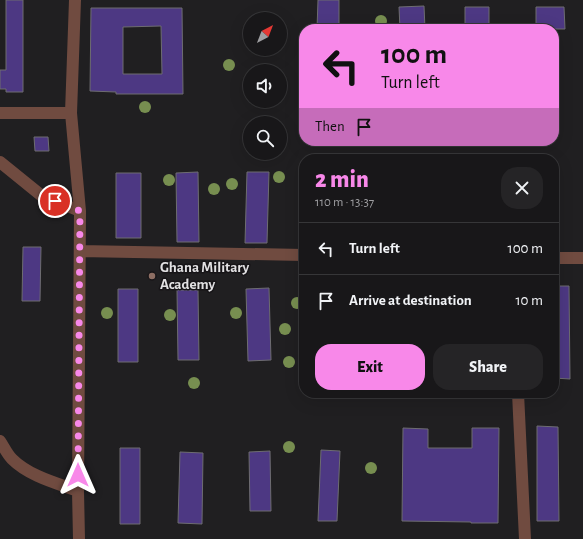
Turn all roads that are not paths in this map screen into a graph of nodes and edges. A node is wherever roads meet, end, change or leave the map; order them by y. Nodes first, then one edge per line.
1 (75, 0) edge
2 (0, 113) edge
3 (70, 113) junction
4 (0, 162) edge
5 (80, 211) junction
6 (80, 251) junction
7 (299, 255) edge
8 (559, 258) edge
9 (583, 258) edge
10 (518, 398) edge
11 (0, 441) edge
12 (78, 491) junction
13 (79, 539) edge
14 (525, 539) edge

1 - 3 street
2 - 3 street
3 - 5 street
4 - 5 street
5 - 6 street
6 - 7 street
6 - 12 street
8 - 9 street
10 - 14 street
11 - 12 street
12 - 13 street

